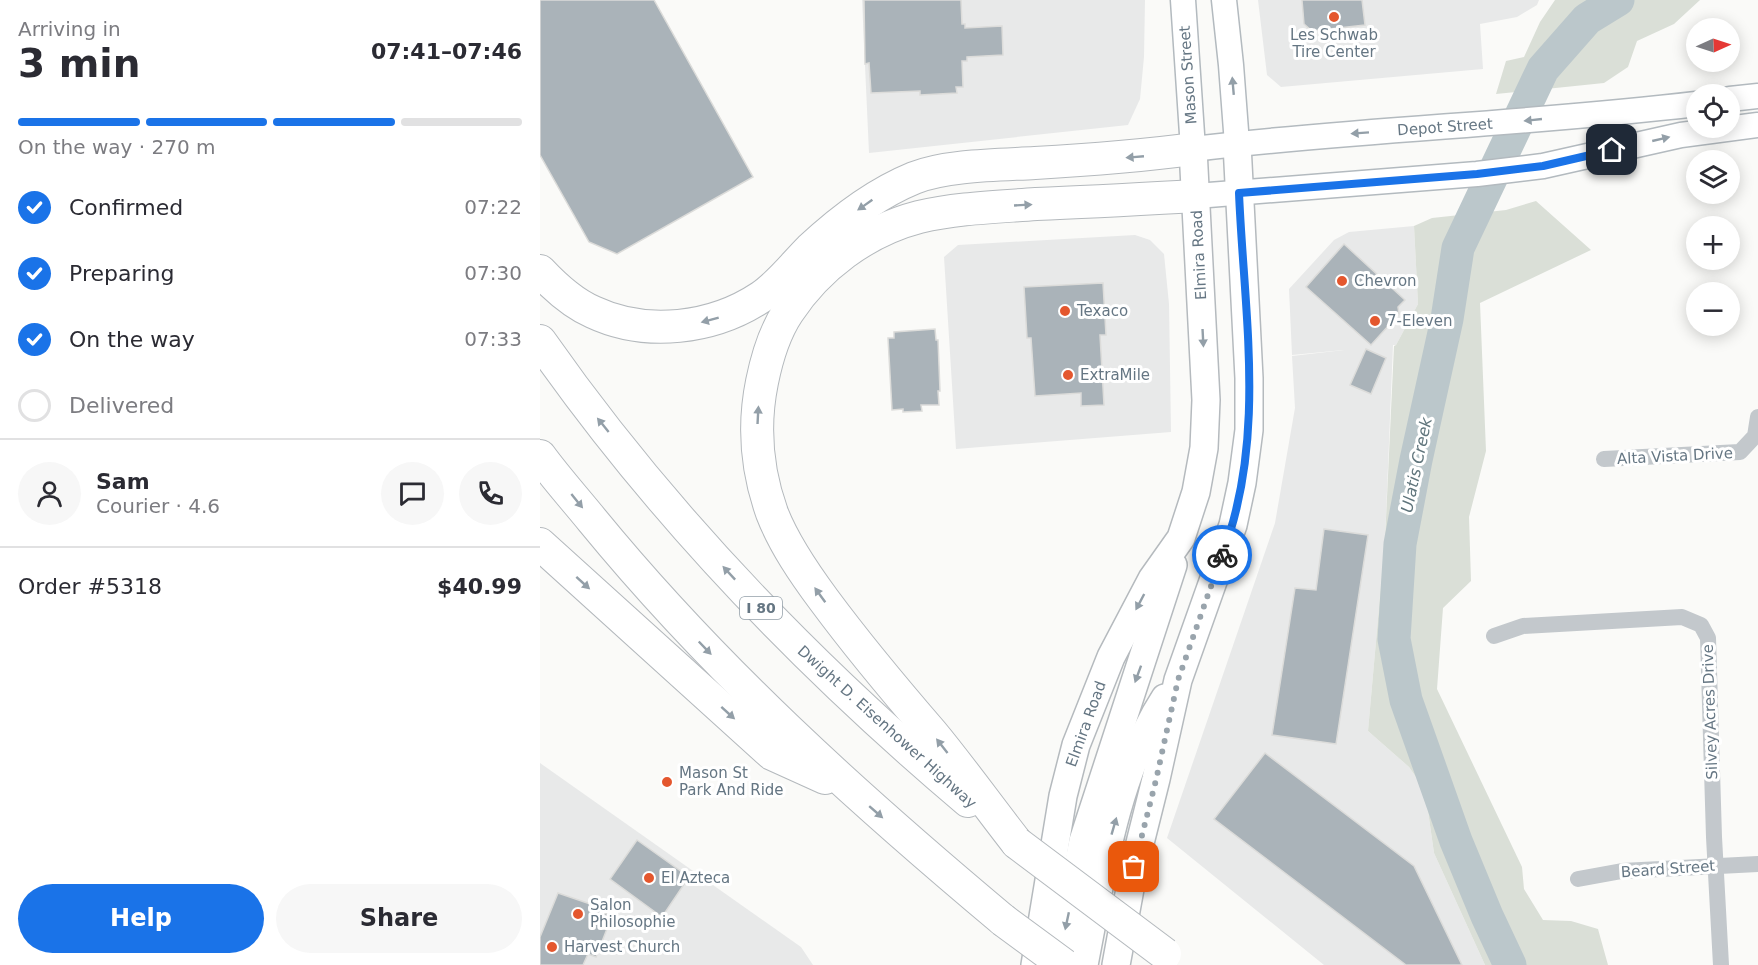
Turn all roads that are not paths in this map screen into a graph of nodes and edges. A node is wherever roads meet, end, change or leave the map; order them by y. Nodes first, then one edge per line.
1 (1183, 0) edge
2 (1224, 0) edge
3 (1758, 96) edge
4 (1740, 98) edge
5 (1686, 105) edge
6 (1758, 125) edge
7 (1237, 144) junction
8 (1193, 150) junction
9 (1239, 193) junction
10 (1196, 196) junction
11 (540, 270) edge
12 (540, 341) edge
13 (1758, 417) edge
14 (540, 456) edge
15 (1604, 459) dead end
16 (1181, 538) junction
17 (540, 543) edge
18 (1494, 636) dead end
19 (1178, 680) junction
20 (853, 792) junction
21 (1017, 843) junction
22 (1758, 864) edge
23 (1716, 866) junction
24 (1578, 879) dead end
25 (1172, 959) edge
26 (1035, 965) edge
27 (1058, 965) edge
28 (1064, 965) edge
29 (1084, 965) edge
30 (1116, 965) edge
31 (1721, 965) edge

1 - 8 main road, Mason Street
7 -> 2 main road
3 - 4 main road
5 -> 7 main road, Depot Street
9 -> 6 main road
7 - 8 main road, Depot Street
7 - 9 main road
8 - 10 main road, Elmira Road
8 -> 11 highway
9 - 10 main road
9 - 19 main road
10 -> 16 main road, Elmira Road
21 -> 10 highway
21 -> 12 highway, Dwight D. Eisenhower Highway / I 80
13 - 15 street, Alta Vista Drive
14 -> 20 highway
16 -> 26 main road, Elmira Road
16 -> 27 main road, Elmira Road
17 -> 20 highway
18 - 23 street, Silvey Acres Drive
29 -> 19 main road
19 - 30 main road
20 -> 28 highway, bridge
21 - 25 highway, Dwight D. Eisenhower Highway / I 80, bridge
22 - 23 street, Beard Street
23 - 24 street, Beard Street
23 - 31 street, Silvey Acres Drive

